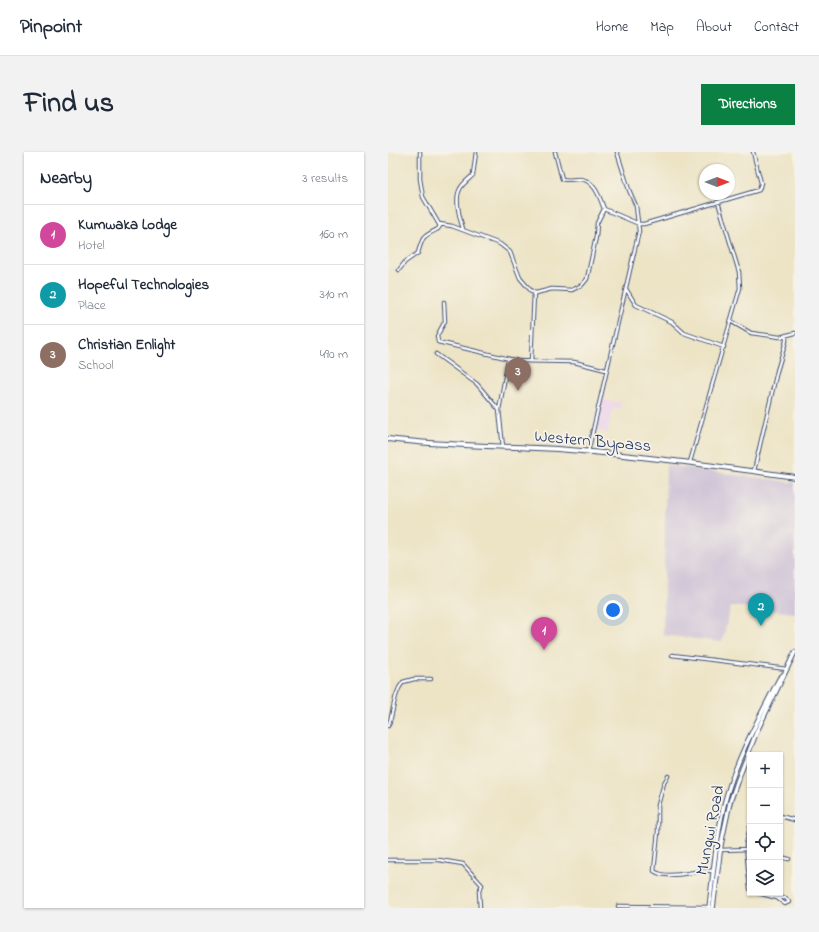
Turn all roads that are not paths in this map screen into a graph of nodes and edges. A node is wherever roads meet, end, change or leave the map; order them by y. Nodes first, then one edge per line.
1 (420, 152) edge
2 (476, 152) edge
3 (555, 152) edge
4 (617, 152) edge
5 (753, 152) edge
6 (718, 202) junction
7 (604, 209) junction
8 (439, 224) junction
9 (639, 224) junction
10 (463, 230) junction
11 (398, 270) dead end
12 (625, 288) junction
13 (534, 293) junction
14 (444, 302) dead end
15 (732, 322) junction
16 (795, 333) edge
17 (786, 335) junction
18 (724, 348) junction
19 (436, 354) dead end
20 (508, 360) junction
21 (531, 361) junction
22 (606, 370) junction
23 (499, 410) junction
24 (388, 439) edge
25 (503, 447) junction
26 (588, 452) junction
27 (690, 462) junction
28 (754, 471) junction
29 (795, 477) edge
30 (795, 652) edge
31 (672, 655) dead end
32 (787, 669) junction
33 (784, 674) junction
34 (431, 679) dead end
35 (388, 726) edge
36 (668, 776) dead end
37 (783, 817) edge
38 (795, 820) edge
39 (747, 849) edge
40 (721, 850) junction
41 (783, 858) edge
42 (789, 859) dead end
43 (388, 860) edge
44 (713, 871) junction
45 (769, 896) edge
46 (777, 898) dead end
47 (618, 906) dead end
48 (480, 908) edge
49 (712, 908) edge

1 - 8 street
2 - 10 street
3 - 7 street
4 - 9 street
5 - 6 street
6 - 9 street
6 - 15 street
7 - 9 street
7 - 13 street
8 - 10 street
8 - 11 street
9 - 12 street
10 - 13 street
12 - 18 street
12 - 22 street
13 - 21 street
14 - 20 street
15 - 17 street
15 - 18 street
16 - 17 street
17 - 28 street
18 - 27 street
19 - 23 street
20 - 21 street
20 - 23 street
21 - 22 street
22 - 26 street
23 - 25 street
24 - 25 main road, Western Bypass
25 - 26 main road, Western Bypass
26 - 27 main road, Western Bypass
27 - 28 main road, Western Bypass
28 - 29 main road, Western Bypass
30 - 32 main road, Mungwi Road
31 - 32 street
32 - 33 main road, Mungwi Road
33 - 40 main road, Mungwi Road
33 - 44 main road, Mungwi Road
34 - 35 street
36 - 44 street
37 - 38 street
39 - 40 street
40 - 49 main road, Mungwi Road
41 - 42 street
43 - 48 street
44 - 49 main road, Mungwi Road
45 - 46 street
47 - 49 street

